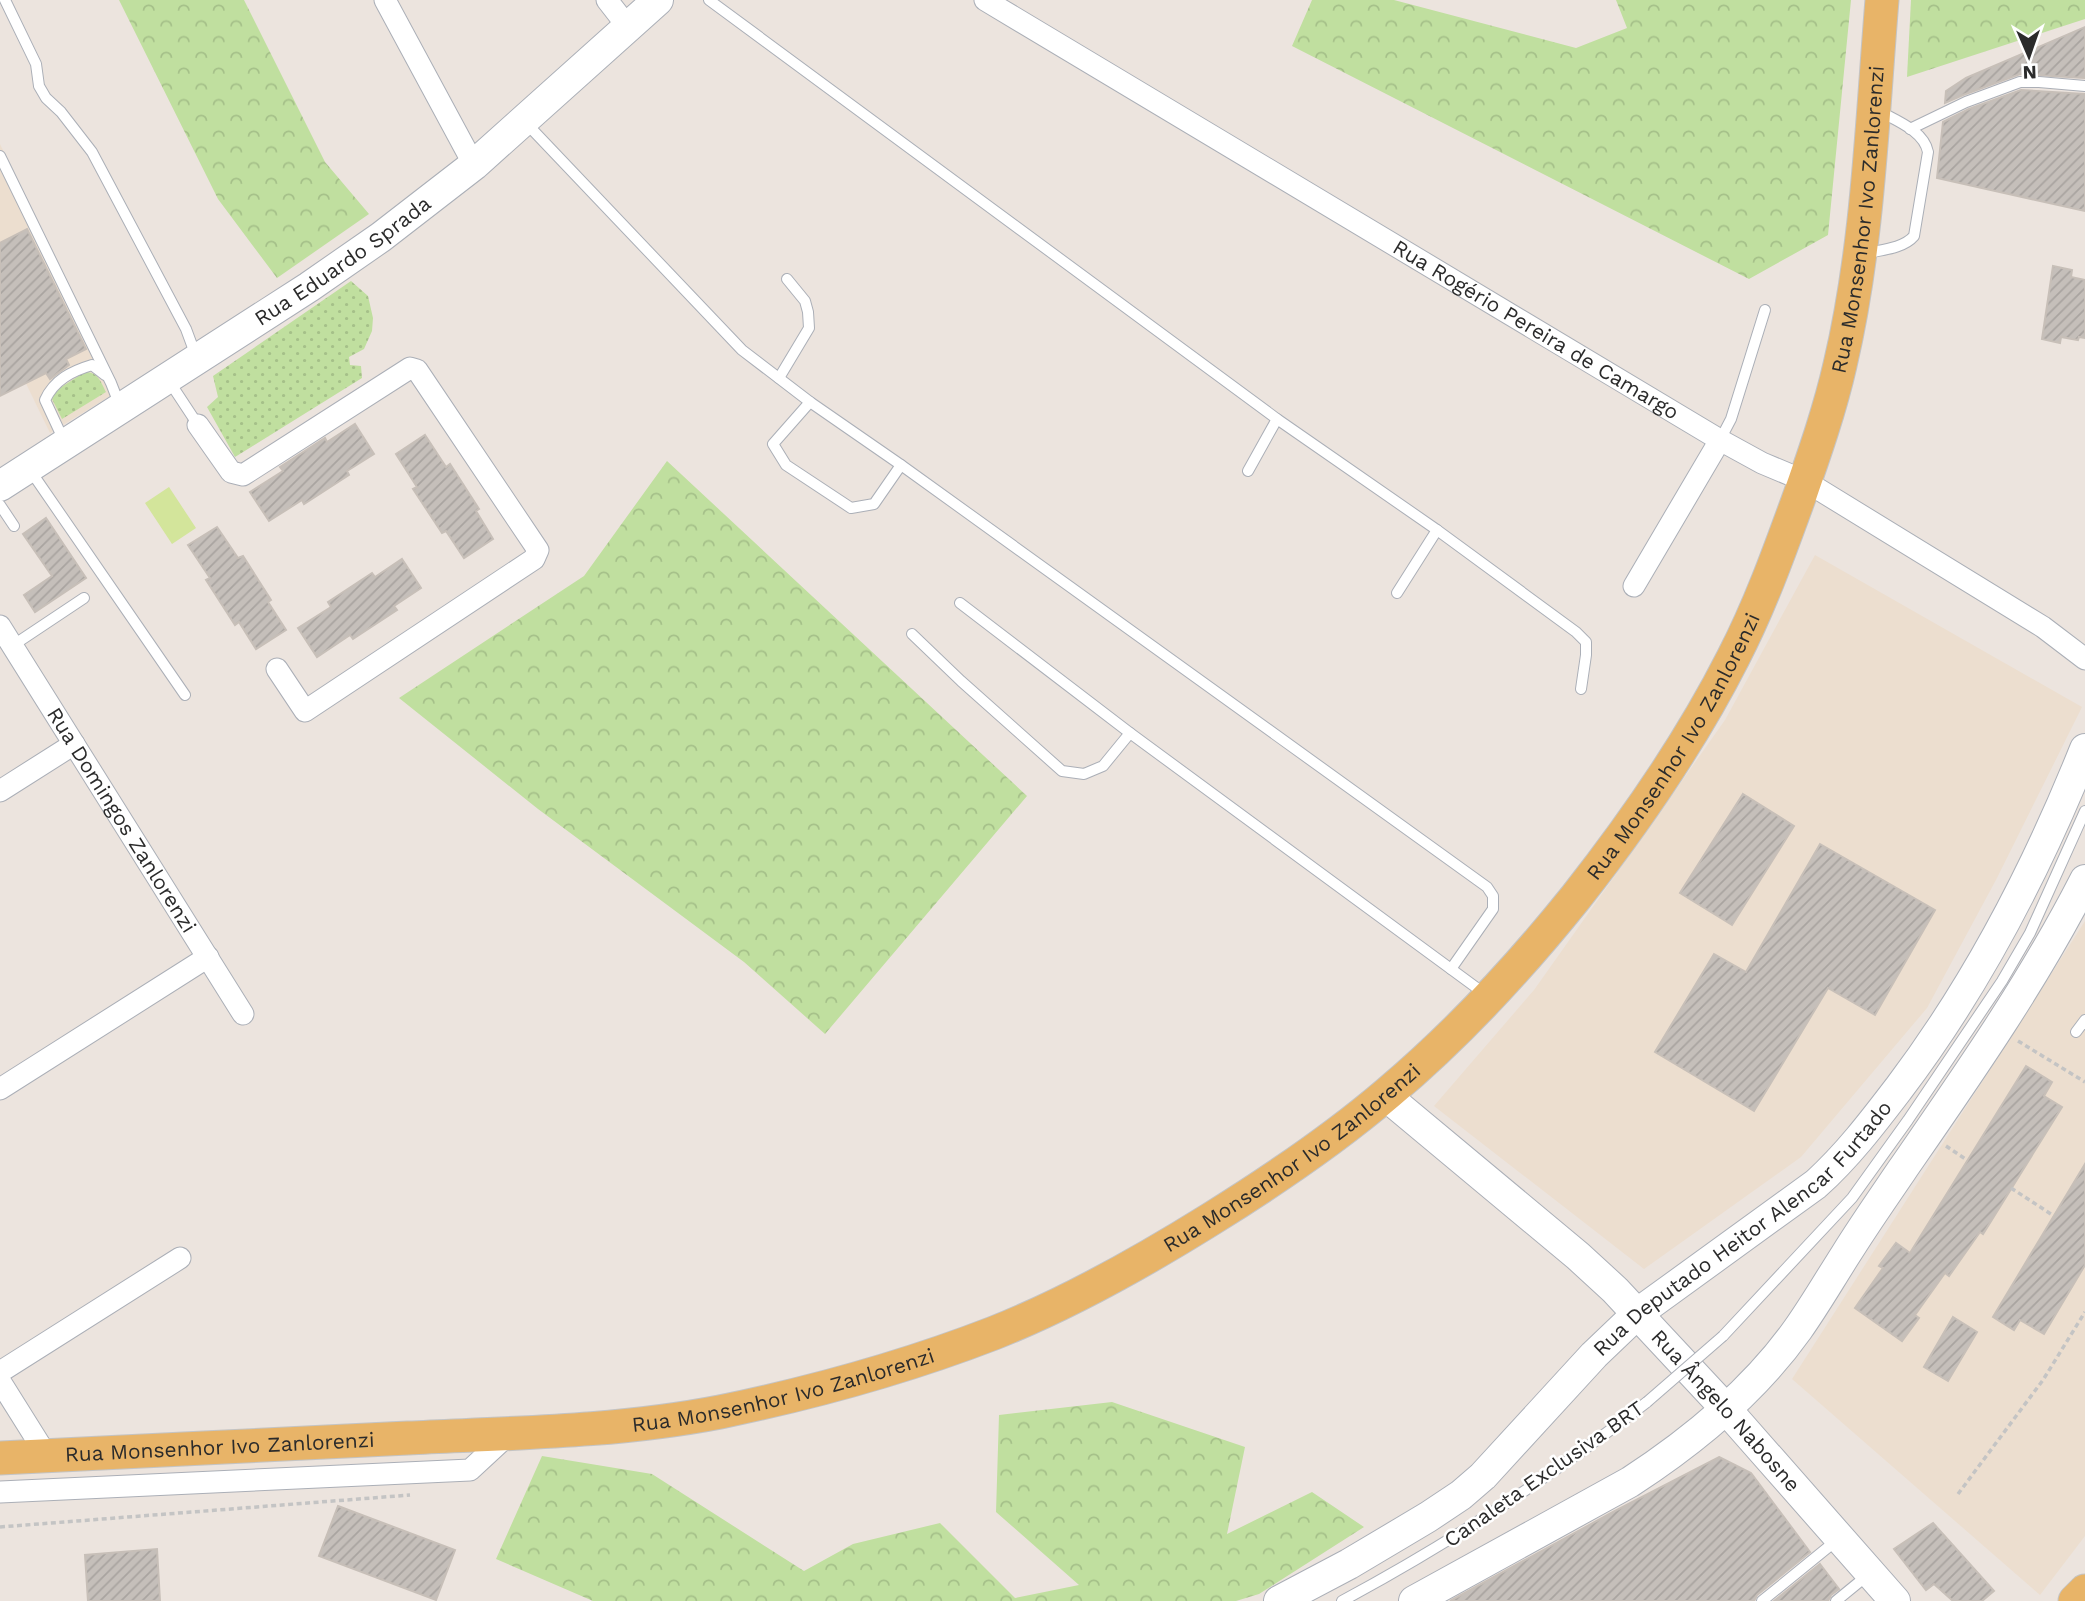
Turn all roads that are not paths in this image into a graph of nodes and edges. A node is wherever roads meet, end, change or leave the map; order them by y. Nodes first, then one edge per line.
1 (5, 0) edge
2 (385, 0) edge
3 (607, 0) edge
4 (658, 0) edge
5 (709, 0) edge
6 (985, 0) edge
7 (1882, 0) edge
8 (628, 27) junction
9 (2085, 86) edge
10 (1874, 107) junction
11 (524, 121) junction
12 (1910, 129) junction
13 (0, 156) edge
14 (474, 165) junction
15 (1858, 255) junction
16 (787, 279) dead end
17 (1765, 310) dead end
18 (197, 359) junction
19 (107, 376) junction
20 (167, 378) junction
21 (779, 378) junction
22 (810, 402) junction
23 (121, 408) junction
24 (1277, 419) junction
25 (198, 425) joint
26 (1720, 440) junction
27 (65, 444) junction
28 (901, 465) junction
29 (28, 468) junction
30 (1248, 471) dead end
31 (1805, 481) junction
32 (0, 486) edge
33 (0, 505) edge
34 (14, 527) dead end
35 (1437, 530) junction
36 (1634, 586) dead end
37 (1397, 593) dead end
38 (84, 598) dead end
39 (960, 603) dead end
40 (0, 626) edge
41 (912, 635) dead end
42 (12, 646) junction
43 (2085, 659) edge
44 (277, 669) dead end
45 (1581, 688) dead end
46 (185, 695) dead end
47 (1130, 733) junction
48 (74, 744) junction
49 (2085, 749) edge
50 (0, 791) edge
51 (2085, 811) edge
52 (2085, 880) edge
53 (208, 957) junction
54 (1451, 969) junction
55 (1490, 998) junction
56 (243, 1014) dead end
57 (2085, 1020) edge
58 (2076, 1032) dead end
59 (0, 1089) edge
60 (1385, 1096) junction
61 (180, 1258) dead end
62 (1638, 1313) junction
63 (0, 1372) edge
64 (0, 1381) edge
65 (1726, 1409) junction
66 (509, 1434) junction
67 (47, 1456) junction
68 (0, 1458) edge
69 (0, 1492) edge
70 (1839, 1538) junction
71 (1870, 1573) junction
72 (2085, 1591) edge
73 (1279, 1601) edge
74 (1342, 1601) edge
75 (1414, 1601) edge
76 (1762, 1601) edge
77 (1836, 1601) edge
78 (1895, 1601) edge
79 (2075, 1601) edge

1 - 18 lane
2 - 14 street
3 - 8 street
4 - 8 street, Rua Eduardo Sprada
5 - 24 lane
6 - 26 street, Rua Rogério Pereira de Camargo
7 - 10 main road, Rua Monsenhor Ivo Zanlorenzi
8 - 11 street, Rua Eduardo Sprada
9 - 12 lane
10 - 12 lane
10 - 15 main road, Rua Monsenhor Ivo Zanlorenzi
11 - 14 street, Rua Eduardo Sprada
11 - 21 lane
12 - 15 lane
13 - 19 lane
14 - 18 street, Rua Eduardo Sprada
15 - 31 main road, Rua Monsenhor Ivo Zanlorenzi
16 - 21 lane
17 - 26 lane
18 - 20 street, Rua Eduardo Sprada
19 - 23 lane
19 - 27 lane
20 - 23 street, Rua Eduardo Sprada
20 - 25 lane
21 - 22 lane
22 - 28 lane
22 - 28 lane
23 - 27 street, Rua Eduardo Sprada
24 - 30 lane
24 - 35 lane
25 - 44 street
26 - 31 street, Rua Rogério Pereira de Camargo
26 - 36 street
27 - 29 street, Rua Eduardo Sprada
28 - 54 lane
29 - 32 street, Rua Eduardo Sprada
29 - 46 lane
31 - 43 street, Rua Rogério Pereira de Camargo
31 - 55 main road, Rua Monsenhor Ivo Zanlorenzi
33 - 34 lane
35 - 37 lane
35 - 45 lane
38 - 42 lane
39 - 47 lane
40 - 42 street, Rua Domingos Zanlorenzi
41 - 47 lane
42 - 48 street, Rua Domingos Zanlorenzi
47 - 54 lane
48 - 50 street
48 - 53 street, Rua Domingos Zanlorenzi
49 - 62 street, Rua Deputado Heitor Alencar Furtado
51 - 74 lane, Canaleta Exclusiva BRT, bridge
52 - 65 street
53 - 56 street, Rua Domingos Zanlorenzi
53 - 59 street
54 - 55 lane
55 - 60 main road, Rua Monsenhor Ivo Zanlorenzi
57 - 58 lane
60 - 62 street, Rua Ângelo Nabosne
60 - 66 main road, Rua Monsenhor Ivo Zanlorenzi
61 - 63 street
62 - 65 street, Rua Ângelo Nabosne
62 - 73 street, Rua Deputado Heitor Alencar Furtado
64 - 67 street
65 - 70 street, Rua Ângelo Nabosne
65 - 75 street
66 - 67 main road, Rua Monsenhor Ivo Zanlorenzi
66 - 69 street
67 - 68 main road, Rua Monsenhor Ivo Zanlorenzi
70 - 71 street, Rua Ângelo Nabosne
70 - 76 lane
71 - 77 lane
71 - 78 street, Rua Ângelo Nabosne
72 - 79 main road

